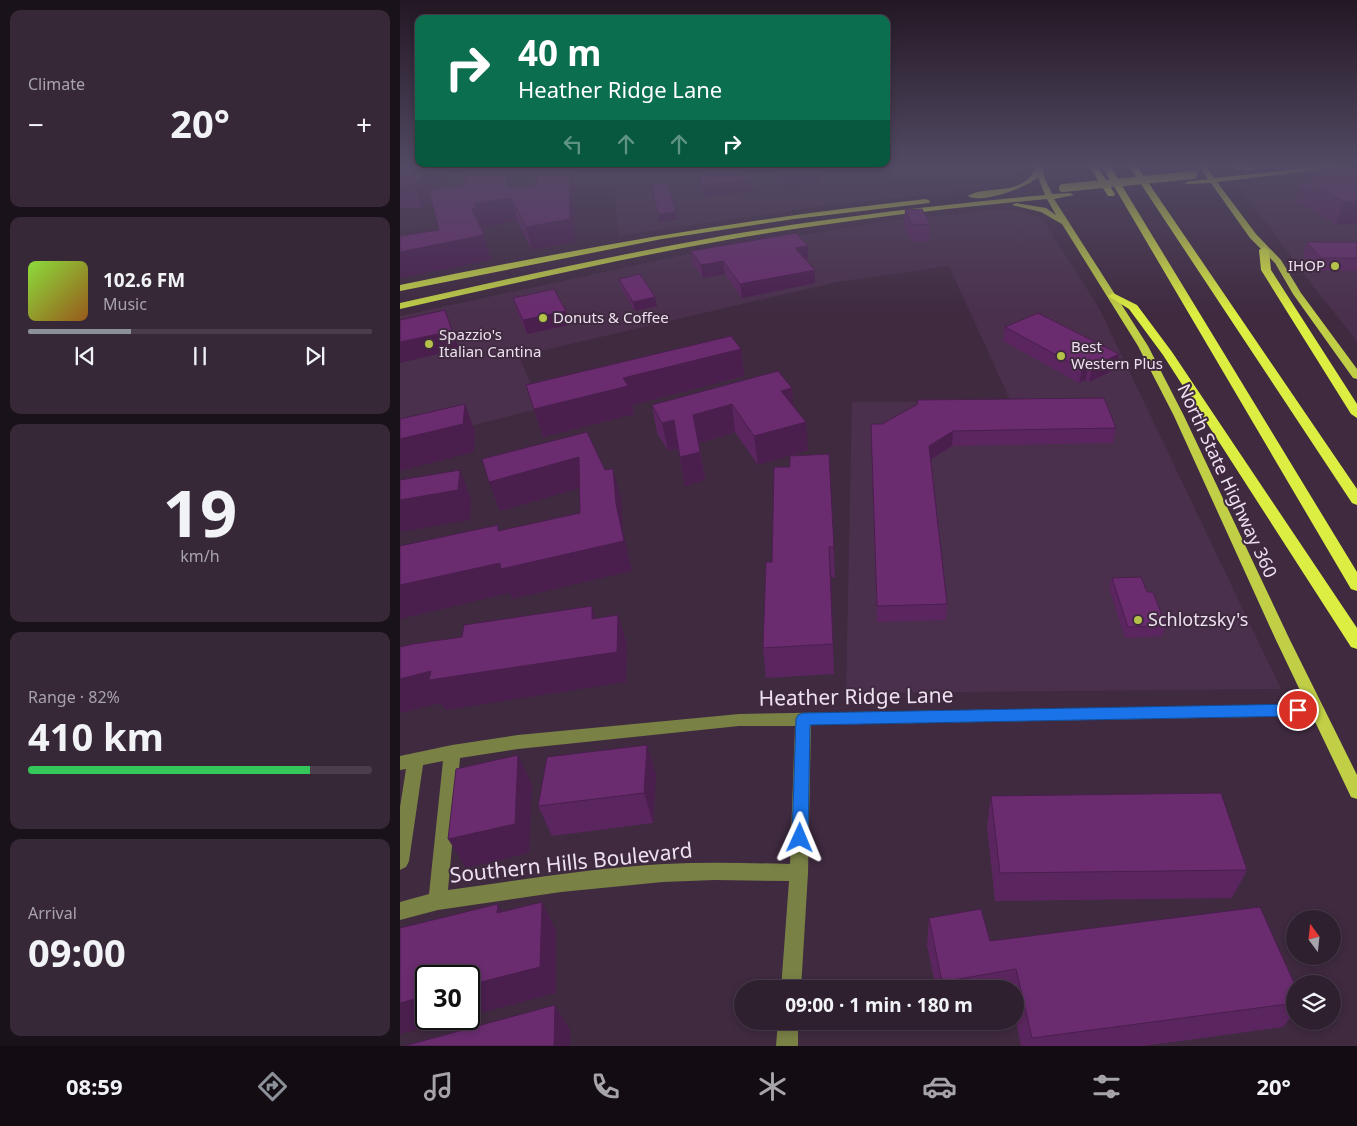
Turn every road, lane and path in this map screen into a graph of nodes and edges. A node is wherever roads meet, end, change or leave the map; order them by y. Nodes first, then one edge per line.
1 (802, 215) edge
2 (882, 215) edge
3 (1051, 215) edge
4 (1060, 215) edge
5 (1124, 215) edge
6 (1135, 215) edge
7 (1166, 215) edge
8 (1238, 215) edge
9 (1065, 224) junction
10 (652, 238) junction
11 (1151, 243) junction
12 (662, 250) junction
13 (1264, 250) junction
14 (400, 288) edge
15 (1113, 296) junction
16 (400, 306) edge
17 (1357, 376) edge
18 (1357, 414) edge
19 (1357, 500) edge
20 (1357, 585) edge
21 (1357, 642) edge
22 (1317, 710) junction
23 (803, 719) junction
24 (452, 752) junction
25 (408, 762) edge
26 (1357, 792) edge
27 (400, 861) edge
28 (799, 873) junction
29 (438, 901) junction
30 (400, 912) edge
31 (792, 980) edge
32 (788, 1030) edge
33 (787, 1046) edge

1 - 10 main road
2 - 12 main road
3 - 9 main road
4 - 9 main road, North State Highway 360
5 - 11 highway
6 - 11 highway
7 - 19 highway
8 - 13 main road
9 - 15 main road, North State Highway 360
10 - 12 main road
10 - 14 main road
11 - 20 highway
12 - 16 main road
13 - 17 main road
13 - 18 highway
15 - 21 highway
15 - 22 main road, North State Highway 360
22 - 23 street, Heather Ridge Lane
22 - 26 main road, North State Highway 360
23 - 24 street, Heather Ridge Lane
23 - 28 street
24 - 25 street, Heather Ridge Lane
24 - 29 street, Southern Hills Boulevard
25 - 27 street
28 - 29 street, Southern Hills Boulevard
28 - 31 street
29 - 30 street, Southern Hills Boulevard
32 - 33 street

